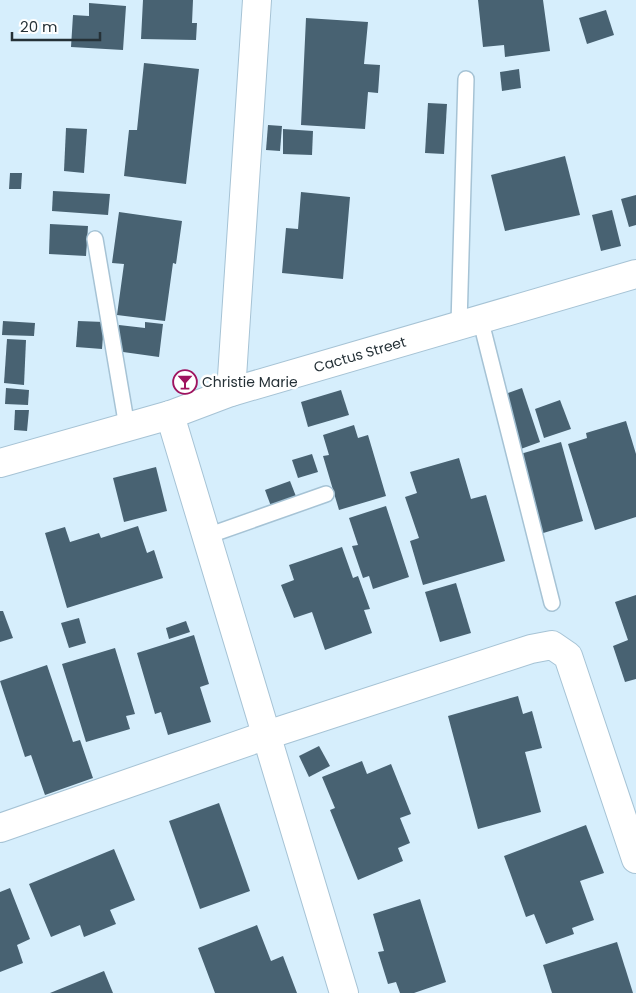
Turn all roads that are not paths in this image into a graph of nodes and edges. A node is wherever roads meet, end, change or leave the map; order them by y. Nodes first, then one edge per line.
1 (257, 0) edge
2 (466, 79) dead end
3 (94, 239) dead end
4 (636, 274) edge
5 (470, 321) junction
6 (231, 392) junction
7 (170, 415) junction
8 (127, 427) junction
9 (0, 464) edge
10 (326, 494) dead end
11 (206, 536) junction
12 (552, 603) dead end
13 (267, 735) junction
14 (0, 828) edge
15 (636, 858) edge
16 (344, 993) edge

1 - 6 street
2 - 5 lane
3 - 8 lane
4 - 5 street, Cactus Street
5 - 6 street, Cactus Street
5 - 12 lane
6 - 7 street, Cactus Street
7 - 8 street, Cactus Street
7 - 11 street
8 - 9 street, Cactus Street
10 - 11 lane
11 - 13 street
13 - 14 street
13 - 15 street
13 - 16 street

